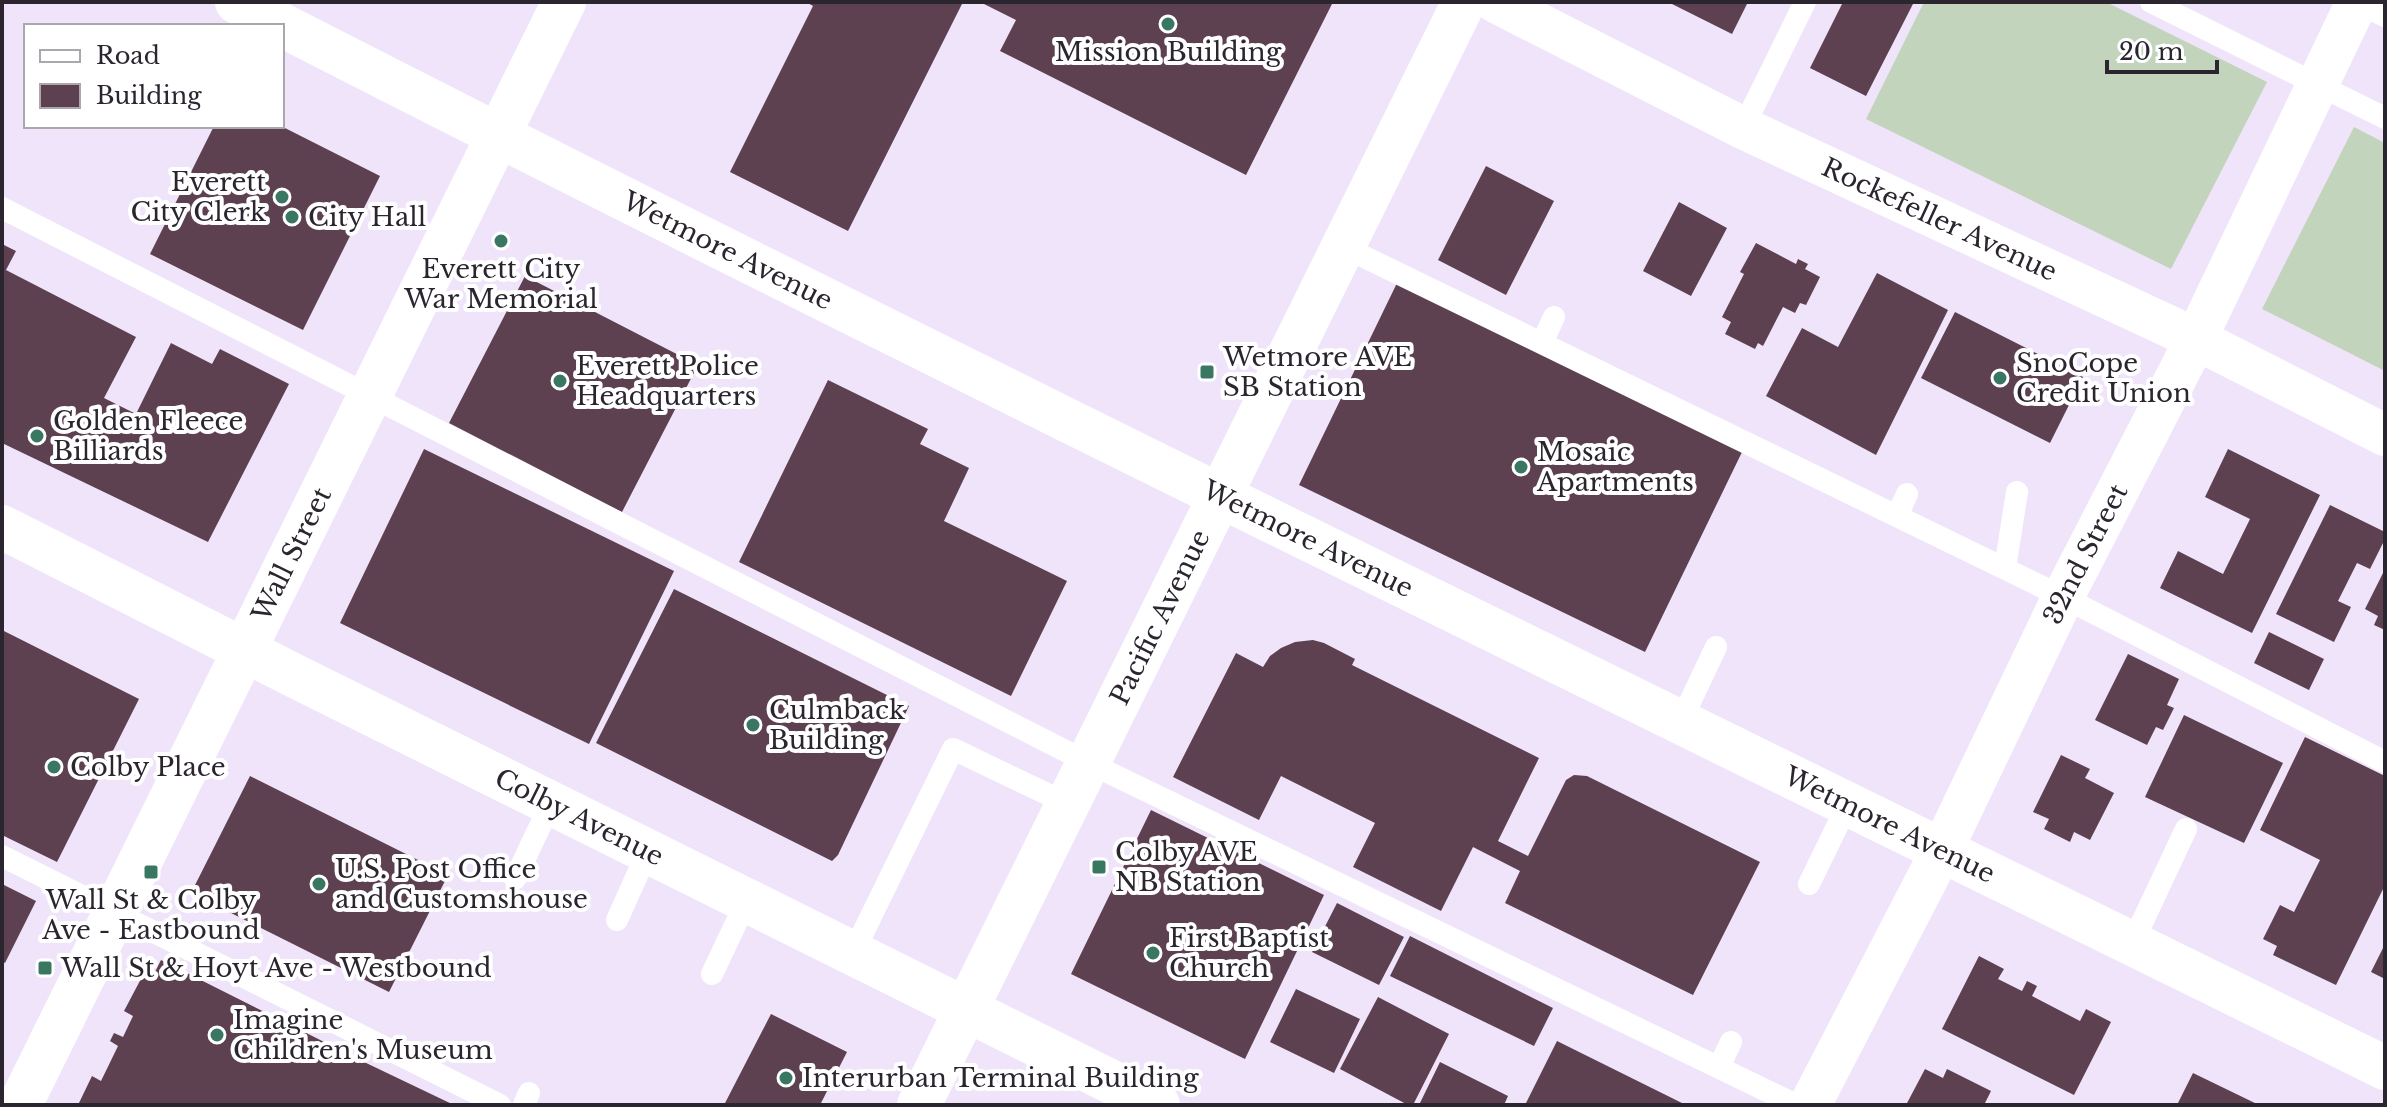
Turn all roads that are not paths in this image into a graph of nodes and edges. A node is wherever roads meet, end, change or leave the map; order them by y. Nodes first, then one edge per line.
1 (237, 2) edge
2 (564, 2) edge
3 (1464, 2) edge
4 (1496, 2) edge
5 (1805, 2) edge
6 (2151, 2) edge
7 (2357, 2) edge
8 (2385, 16) edge
9 (280, 24) edge
10 (284, 26) edge
11 (2316, 84) junction
12 (2385, 118) edge
13 (1743, 128) junction
14 (497, 136) junction
15 (2, 208) edge
16 (1344, 247) junction
17 (1554, 317) dead end
18 (2196, 339) junction
19 (1542, 343) junction
20 (370, 396) junction
21 (2385, 435) edge
22 (2017, 492) dead end
23 (1907, 494) dead end
24 (1220, 498) junction
25 (1897, 516) junction
26 (2, 527) edge
27 (2005, 568) junction
28 (2063, 597) junction
29 (1716, 647) dead end
30 (244, 651) junction
31 (1680, 723) junction
32 (2385, 762) edge
33 (1089, 763) junction
34 (551, 803) junction
35 (1068, 804) junction
36 (1848, 804) junction
37 (2186, 829) dead end
38 (1942, 850) junction
39 (648, 851) junction
40 (2, 856) edge
41 (515, 879) dead end
42 (1809, 884) dead end
43 (747, 900) junction
44 (115, 913) junction
45 (617, 920) dead end
46 (2132, 944) junction
47 (853, 953) junction
48 (712, 974) dead end
49 (966, 1009) junction
50 (1731, 1042) dead end
51 (1719, 1067) junction
52 (2385, 1068) edge
53 (1137, 1100) edge
54 (20, 1105) edge
55 (500, 1105) edge
56 (919, 1105) edge
57 (1796, 1105) edge
58 (1810, 1105) edge

1 - 9 street, Wetmore Avenue
2 - 14 street, Wall Street
3 - 16 street, Pacific Avenue
4 - 13 street, Rockefeller Avenue
5 - 13 lane
6 - 11 lane
7 - 8 lane
7 - 11 street, 32nd Street
10 - 14 street, Wetmore Avenue
11 - 12 lane
11 - 18 street, 32nd Street
13 - 18 street, Rockefeller Avenue
14 - 20 street, Wall Street
14 - 24 street, Wetmore Avenue
15 - 20 lane
16 - 19 lane
16 - 24 street, Pacific Avenue
17 - 19 lane
18 - 21 street, Rockefeller Avenue
18 - 28 street, 32nd Street
19 - 25 lane
20 - 30 street, Wall Street
20 - 33 lane
22 - 27 lane
23 - 25 lane
24 - 31 street, Wetmore Avenue
24 - 33 street, Pacific Avenue
25 - 27 lane
26 - 30 street, Colby Avenue
27 - 28 lane
28 - 32 lane
28 - 38 street, 32nd Street
29 - 31 lane
30 - 34 street, Colby Avenue
30 - 44 street, Wall Street
31 - 36 street, Wetmore Avenue
33 - 35 street, Pacific Avenue
33 - 51 lane
34 - 39 street, Colby Avenue
34 - 41 lane
35 - 47 lane
35 - 49 street, Pacific Avenue
36 - 38 street, Wetmore Avenue
36 - 42 lane
37 - 46 lane
38 - 46 street, Wetmore Avenue
38 - 58 street, 32nd Street
39 - 43 street, Colby Avenue
39 - 45 lane
40 - 44 lane
43 - 47 street, Colby Avenue
43 - 48 lane
44 - 54 street, Wall Street
44 - 55 lane
46 - 52 street, Wetmore Avenue
47 - 49 street, Colby Avenue
49 - 53 street, Colby Avenue
49 - 56 street, Pacific Avenue
50 - 51 lane
51 - 57 lane

